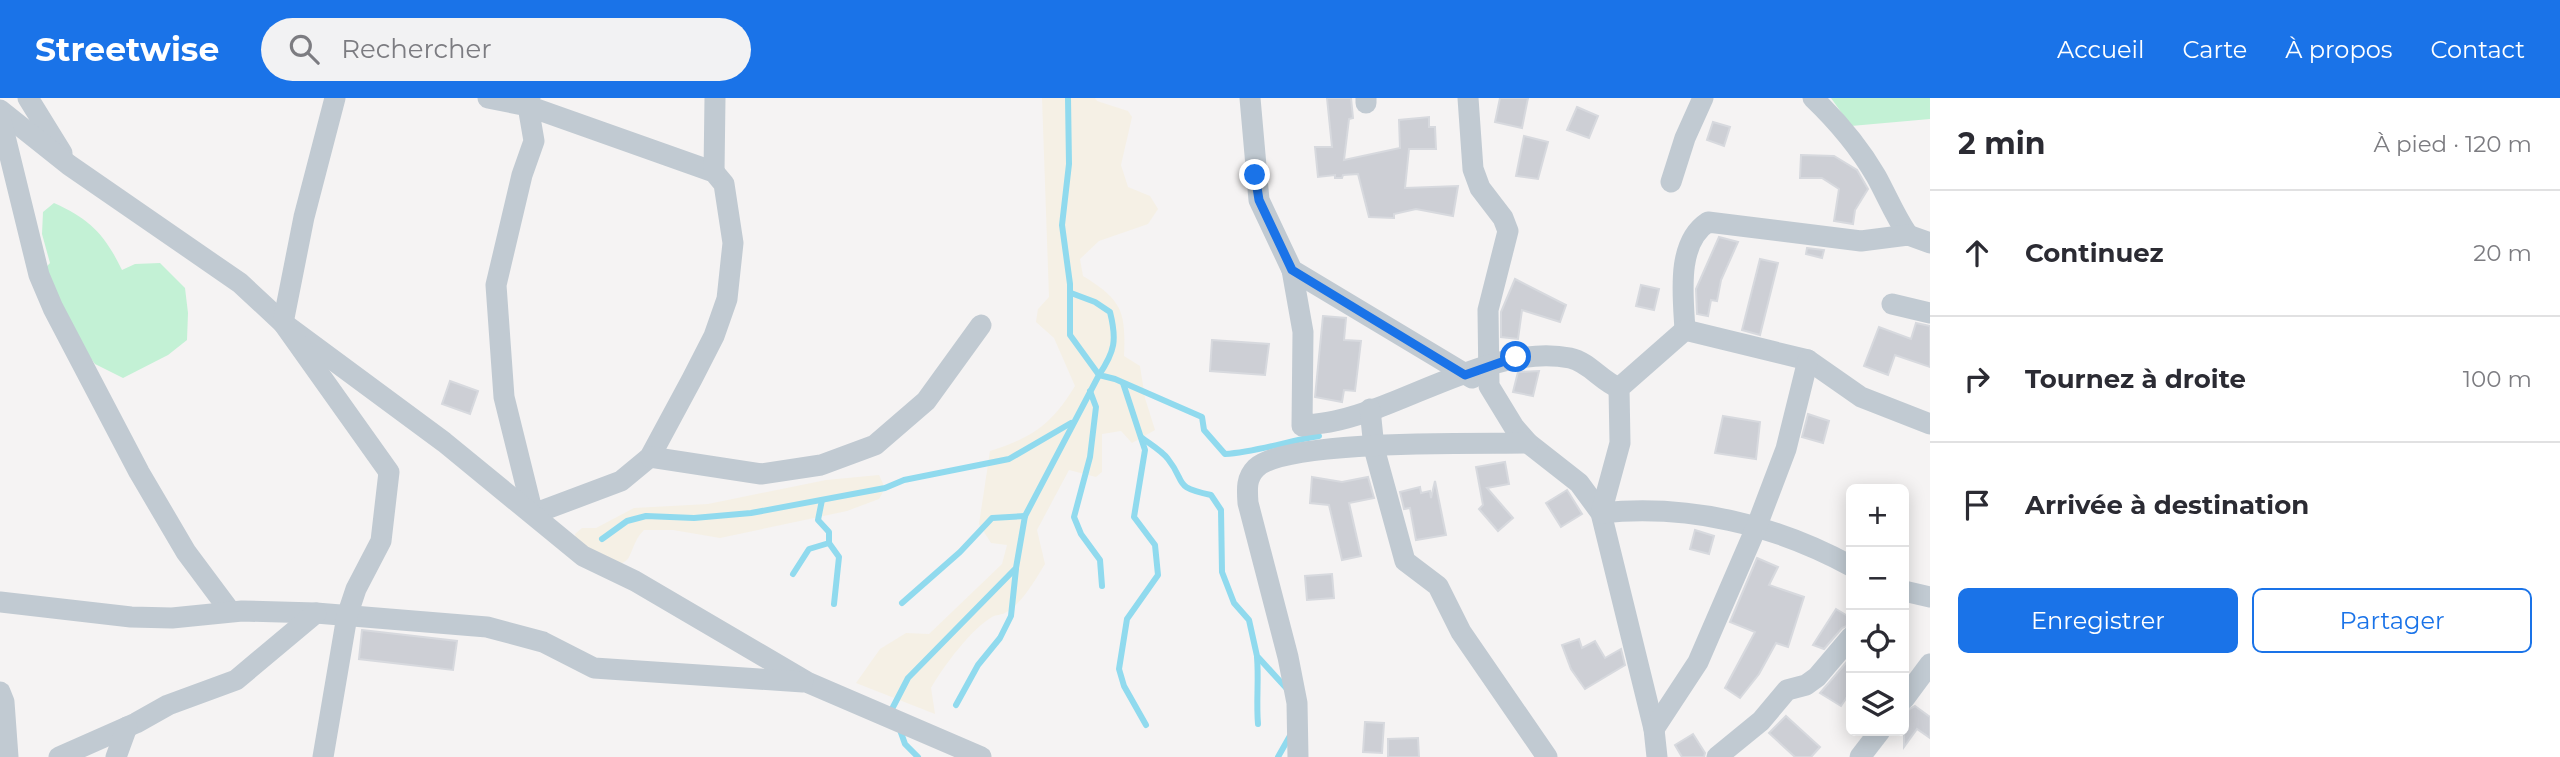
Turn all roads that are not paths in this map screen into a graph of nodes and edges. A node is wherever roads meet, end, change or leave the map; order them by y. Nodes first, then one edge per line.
1 (28, 98) edge
2 (335, 98) edge
3 (488, 98) edge
4 (715, 98) edge
5 (1250, 98) edge
6 (1468, 98) edge
7 (1703, 98) edge
8 (1813, 98) edge
9 (529, 102) edge
10 (0, 110) edge
11 (0, 116) edge
12 (69, 164) junction
13 (714, 172) junction
14 (1671, 181) dead end
15 (1908, 235) junction
16 (1930, 243) edge
17 (1292, 270) junction
18 (1892, 304) dead end
19 (1930, 313) edge
20 (283, 323) junction
21 (981, 325) dead end
22 (1685, 330) junction
23 (1808, 360) junction
24 (1465, 375) junction
25 (1489, 377) junction
26 (1619, 388) junction
27 (1370, 409) junction
28 (1930, 424) edge
29 (1528, 443) junction
30 (1374, 447) junction
31 (650, 457) junction
32 (1601, 513) junction
33 (533, 514) junction
34 (1756, 528) junction
35 (1846, 563) edge
36 (1909, 592) edge
37 (1930, 597) edge
38 (0, 602) edge
39 (230, 611) junction
40 (316, 613) junction
41 (347, 616) junction
42 (1846, 643) edge
43 (1930, 664) edge
44 (809, 683) junction
45 (0, 692) edge
46 (1909, 692) edge
47 (127, 727) junction
48 (1654, 729) junction
49 (1876, 736) edge
50 (8, 757) edge
51 (59, 757) edge
52 (116, 757) edge
53 (323, 757) edge
54 (981, 757) edge
55 (1298, 757) edge
56 (1547, 757) edge
57 (1657, 757) edge
58 (1717, 757) edge
59 (1860, 757) edge

1 - 12 street
2 - 20 street
3 - 9 street
4 - 13 street
5 - 17 street
6 - 25 street
7 - 14 street
8 - 15 street
9 - 13 street
9 - 33 street
10 - 12 street
11 - 39 street
12 - 20 street
13 - 31 street
15 - 16 street
15 - 22 street
17 - 24 street
17 - 27 street
18 - 19 street
20 - 33 street
20 - 41 street
21 - 31 street
22 - 23 street
22 - 26 street
23 - 28 street
23 - 34 street
24 - 25 street
24 - 27 street
25 - 26 street
25 - 29 street
26 - 32 street
27 - 30 street
29 - 30 street
29 - 32 street
30 - 55 street
30 - 56 street
31 - 33 street
32 - 34 street
32 - 48 street
33 - 44 street
34 - 35 street
34 - 48 street
36 - 37 street
38 - 39 street
39 - 40 street
40 - 41 street
40 - 47 street
41 - 44 street
41 - 53 street
42 - 58 street
43 - 46 street
44 - 54 street
45 - 50 street
47 - 51 street
47 - 52 street
48 - 57 street
49 - 59 street

